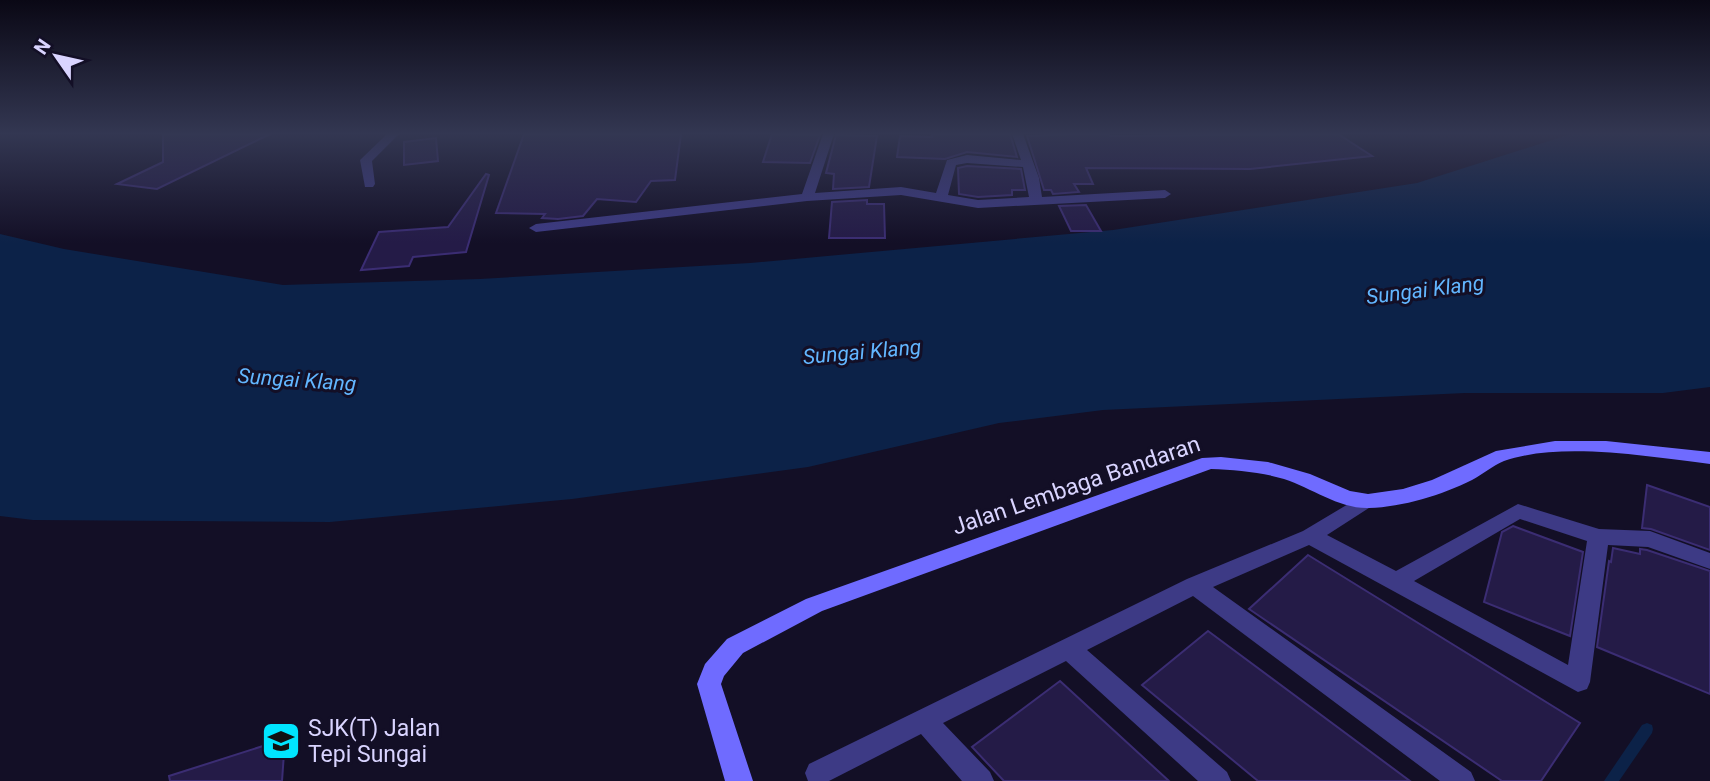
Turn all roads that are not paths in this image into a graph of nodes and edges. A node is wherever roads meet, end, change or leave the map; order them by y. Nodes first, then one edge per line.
1 (367, 170) edge
2 (816, 170) edge
3 (949, 170) edge
4 (1030, 170) edge
5 (369, 184) dead end
6 (1166, 194) dead end
7 (807, 197) junction
8 (941, 199) junction
9 (1036, 200) junction
10 (536, 228) dead end
11 (1710, 458) edge
12 (1365, 501) junction
13 (1310, 536) junction
14 (1598, 537) junction
15 (1710, 561) edge
16 (1396, 581) junction
17 (1195, 585) junction
18 (1069, 649) junction
19 (924, 720) junction
20 (818, 773) dead end
21 (738, 781) edge
22 (980, 781) edge
23 (1217, 781) edge
24 (1461, 781) edge

1 - 5 street
2 - 7 street
3 - 8 street
4 - 9 street
6 - 9 street
7 - 8 street
7 - 10 street
8 - 9 street
11 - 12 street, Jalan Lembaga Bandaran
12 - 13 street
12 - 21 street, Jalan Lembaga Bandaran
13 - 16 street
13 - 17 street
14 - 15 street
14 - 16 street
14 - 16 street
17 - 18 street
17 - 24 street
18 - 19 street
18 - 23 street
19 - 20 street
19 - 22 street

